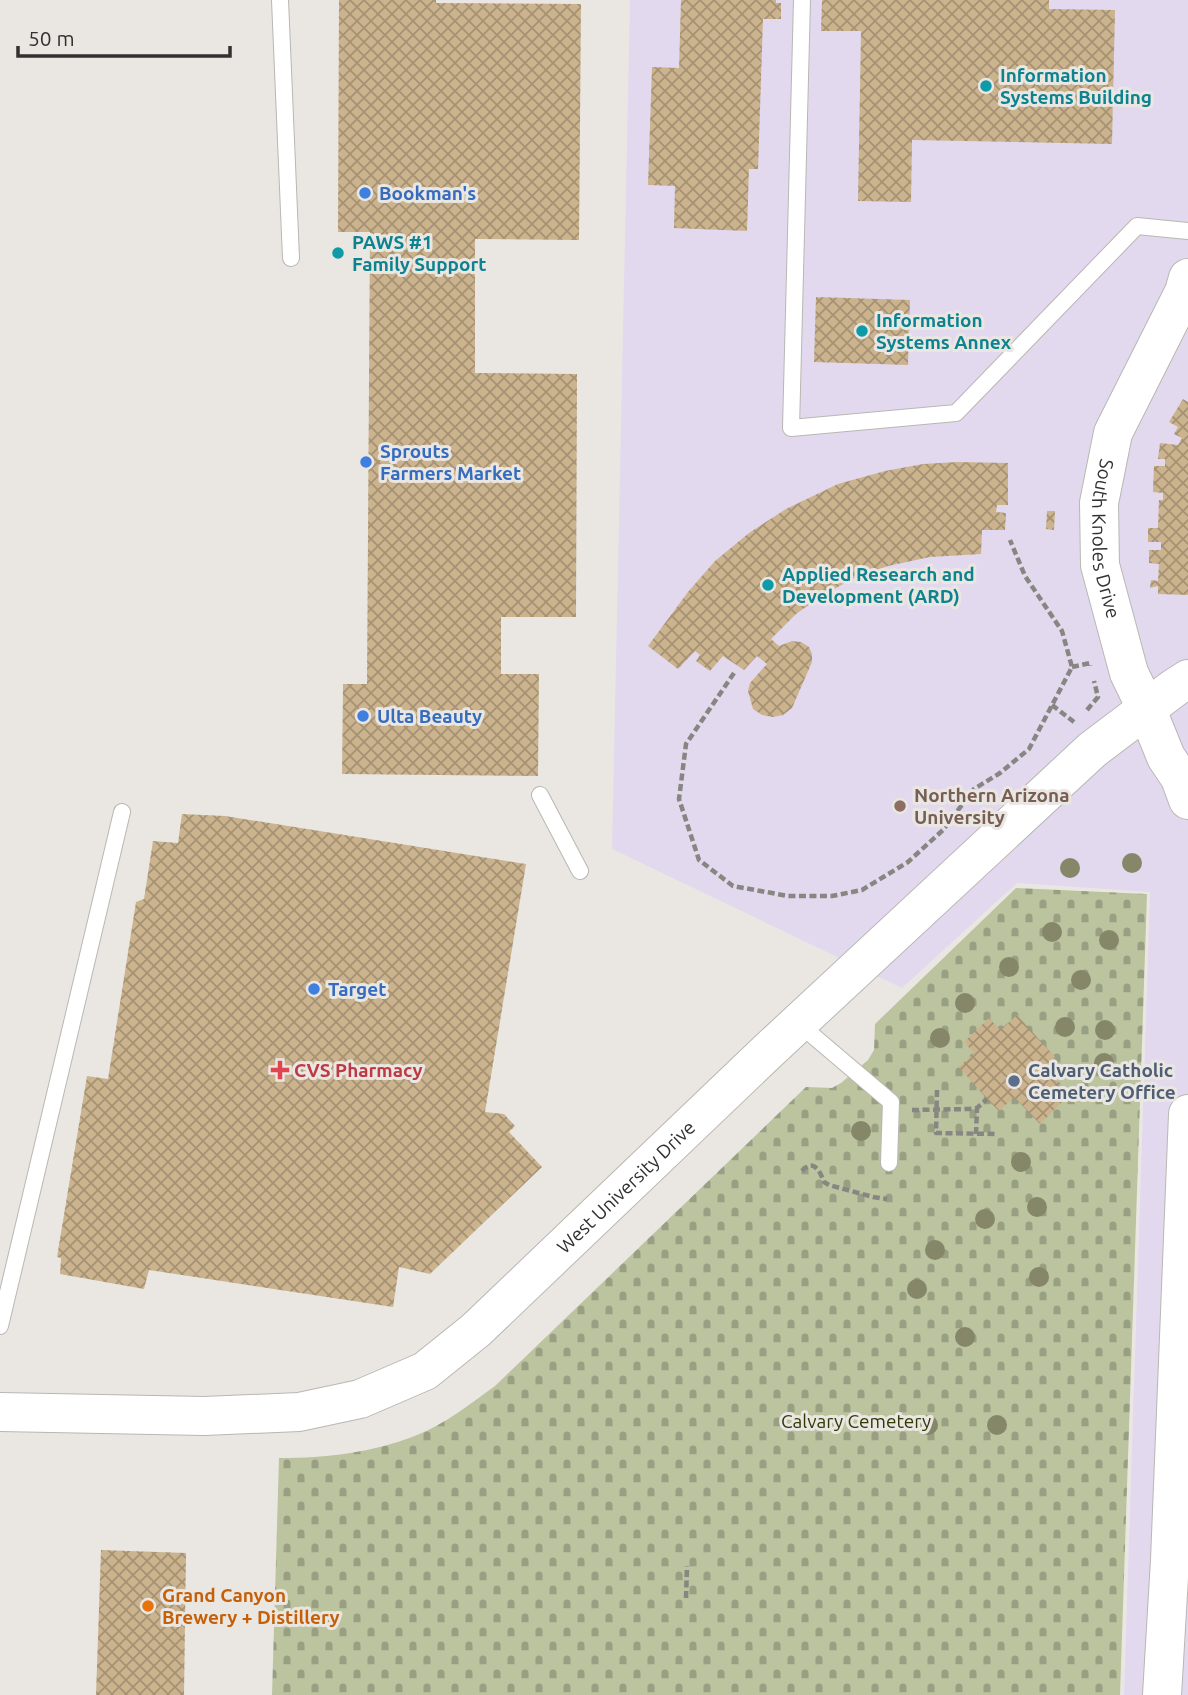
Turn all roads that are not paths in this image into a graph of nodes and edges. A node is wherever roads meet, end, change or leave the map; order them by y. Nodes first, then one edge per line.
1 (280, 0) edge
2 (802, 0) edge
3 (1188, 231) edge
4 (292, 258) dead end
5 (1188, 278) edge
6 (1188, 680) edge
7 (1147, 710) junction
8 (540, 795) dead end
9 (1188, 800) edge
10 (122, 812) dead end
11 (580, 871) dead end
12 (798, 1023) junction
13 (1188, 1114) edge
14 (889, 1163) dead end
15 (0, 1326) edge
16 (0, 1412) edge
17 (1162, 1695) edge

1 - 4 lane
2 - 3 lane
5 - 7 street, South Knoles Drive
6 - 7 street, West University Drive
7 - 9 street, South Knoles Drive
7 - 12 street, West University Drive
8 - 11 lane
10 - 15 lane
12 - 14 lane
12 - 16 street, West University Drive
13 - 17 street

